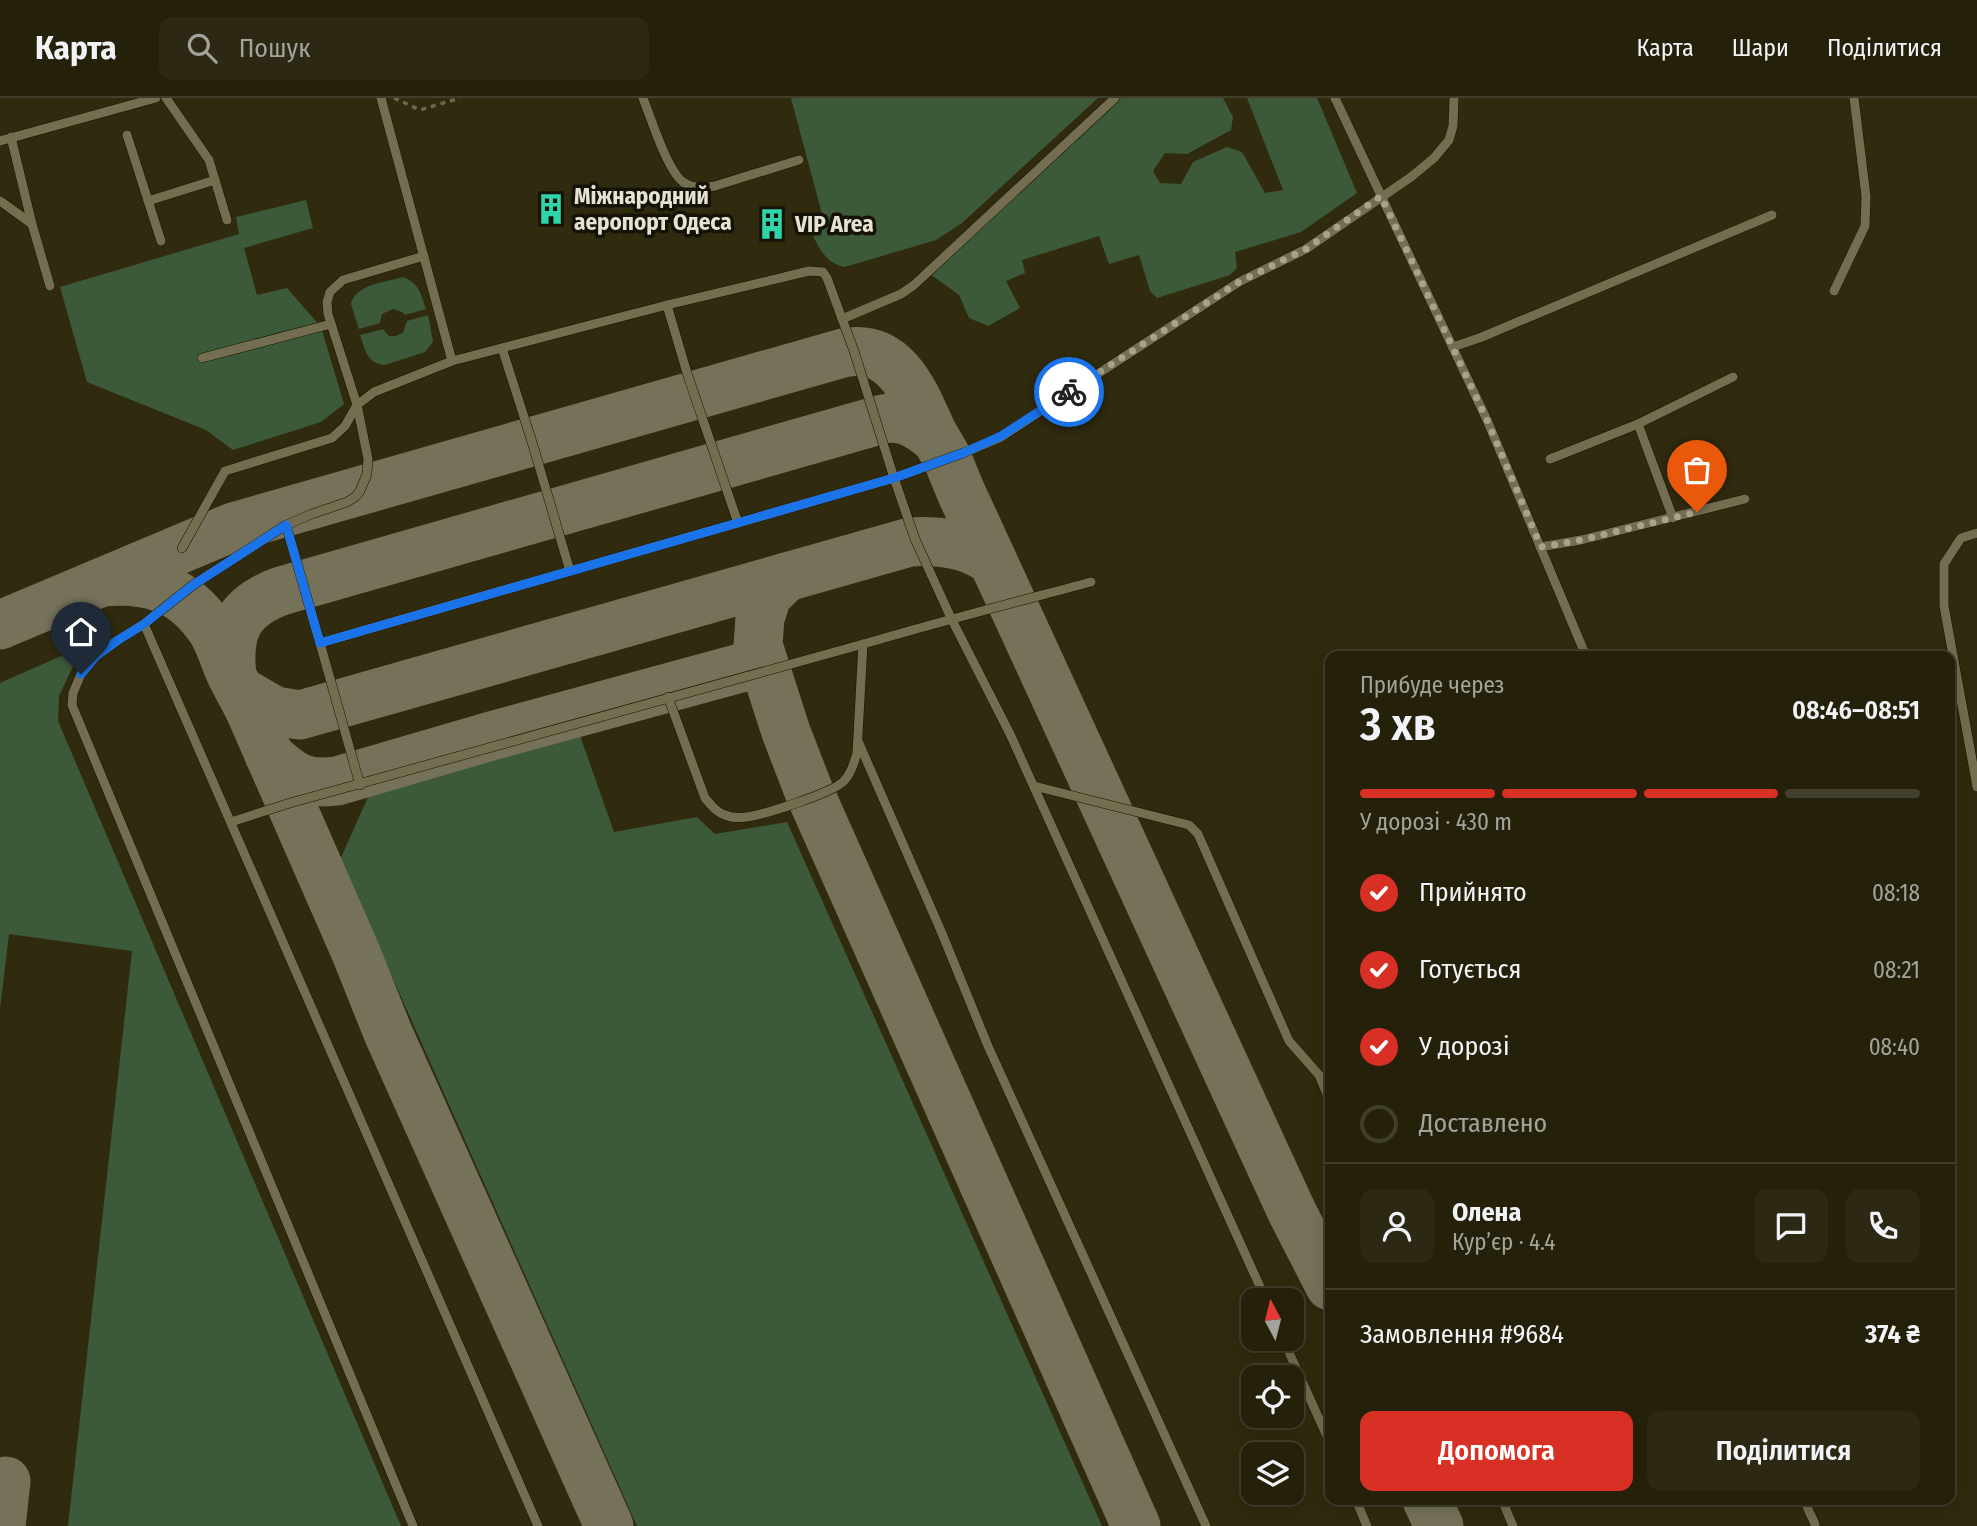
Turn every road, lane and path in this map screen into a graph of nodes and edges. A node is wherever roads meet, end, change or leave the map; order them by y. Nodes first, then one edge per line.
1 (156, 98) edge
2 (166, 98) edge
3 (381, 98) edge
4 (394, 98) edge
5 (460, 98) edge
6 (643, 98) edge
7 (1115, 98) edge
8 (1335, 98) edge
9 (1454, 98) edge
10 (1854, 98) edge
11 (127, 135) dead end
12 (11, 138) junction
13 (0, 141) edge
14 (799, 160) dead end
15 (215, 180) junction
16 (1381, 196) junction
17 (0, 201) edge
18 (148, 201) junction
19 (1772, 215) dead end
20 (227, 220) dead end
21 (32, 224) junction
22 (161, 241) dead end
23 (425, 256) junction
24 (50, 286) dead end
25 (1834, 291) dead end
26 (667, 305) junction
27 (842, 319) junction
28 (331, 324) junction
29 (1453, 347) junction
30 (502, 348) junction
31 (202, 358) dead end
32 (452, 361) junction
33 (1733, 377) dead end
34 (357, 405) junction
35 (1638, 425) junction
36 (1550, 459) dead end
37 (894, 478) junction
38 (1745, 499) dead end
39 (1673, 518) junction
40 (738, 523) junction
41 (286, 525) junction
42 (1977, 533) edge
43 (1541, 547) junction
44 (182, 548) dead end
45 (569, 572) junction
46 (1091, 582) dead end
47 (951, 618) junction
48 (144, 624) junction
49 (320, 643) junction
50 (863, 644) junction
51 (1584, 651) edge
52 (1952, 651) edge
53 (1955, 666) edge
54 (668, 697) junction
55 (858, 741) junction
56 (360, 785) junction
57 (1034, 786) junction
58 (1977, 787) edge
59 (231, 822) junction
60 (1325, 1089) edge
61 (1261, 1288) edge
62 (1288, 1351) edge
63 (1325, 1432) edge
64 (1358, 1505) edge
65 (1504, 1505) edge
66 (1806, 1505) edge
67 (1815, 1524) dead end
68 (413, 1526) edge
69 (538, 1526) edge
70 (1206, 1526) edge
71 (1367, 1526) edge
72 (1513, 1526) edge

1 - 12 lane
2 - 15 lane
3 - 23 lane
4 - 5 path
6 - 14 lane
7 - 27 lane
8 - 16 lane
9 - 16 lane
10 - 25 lane
11 - 18 lane
12 - 13 lane
12 - 21 lane
15 - 18 lane
15 - 20 lane
16 - 29 lane
16 - 37 lane
17 - 21 lane
18 - 22 lane
19 - 29 lane
21 - 24 lane
23 - 28 lane
23 - 32 lane
26 - 27 lane
26 - 30 lane
26 - 40 lane
27 - 37 lane
28 - 31 lane
28 - 34 lane
29 - 43 lane
30 - 32 lane
30 - 45 lane
32 - 34 lane
33 - 35 lane
34 - 41 lane
34 - 44 lane
35 - 36 lane
35 - 39 lane
37 - 40 lane
37 - 47 lane
38 - 39 lane
39 - 43 lane
40 - 45 lane
41 - 48 lane
41 - 49 lane
42 - 52 lane
43 - 51 lane
45 - 49 lane
46 - 47 lane
47 - 50 lane
47 - 57 lane
48 - 59 lane
48 - 68 lane
49 - 56 lane
50 - 54 lane
50 - 55 lane
53 - 58 lane
54 - 55 lane
54 - 56 lane
55 - 70 lane
56 - 59 lane
57 - 60 lane
57 - 61 lane
59 - 69 lane
62 - 63 lane
64 - 71 lane
65 - 72 lane
66 - 67 lane

